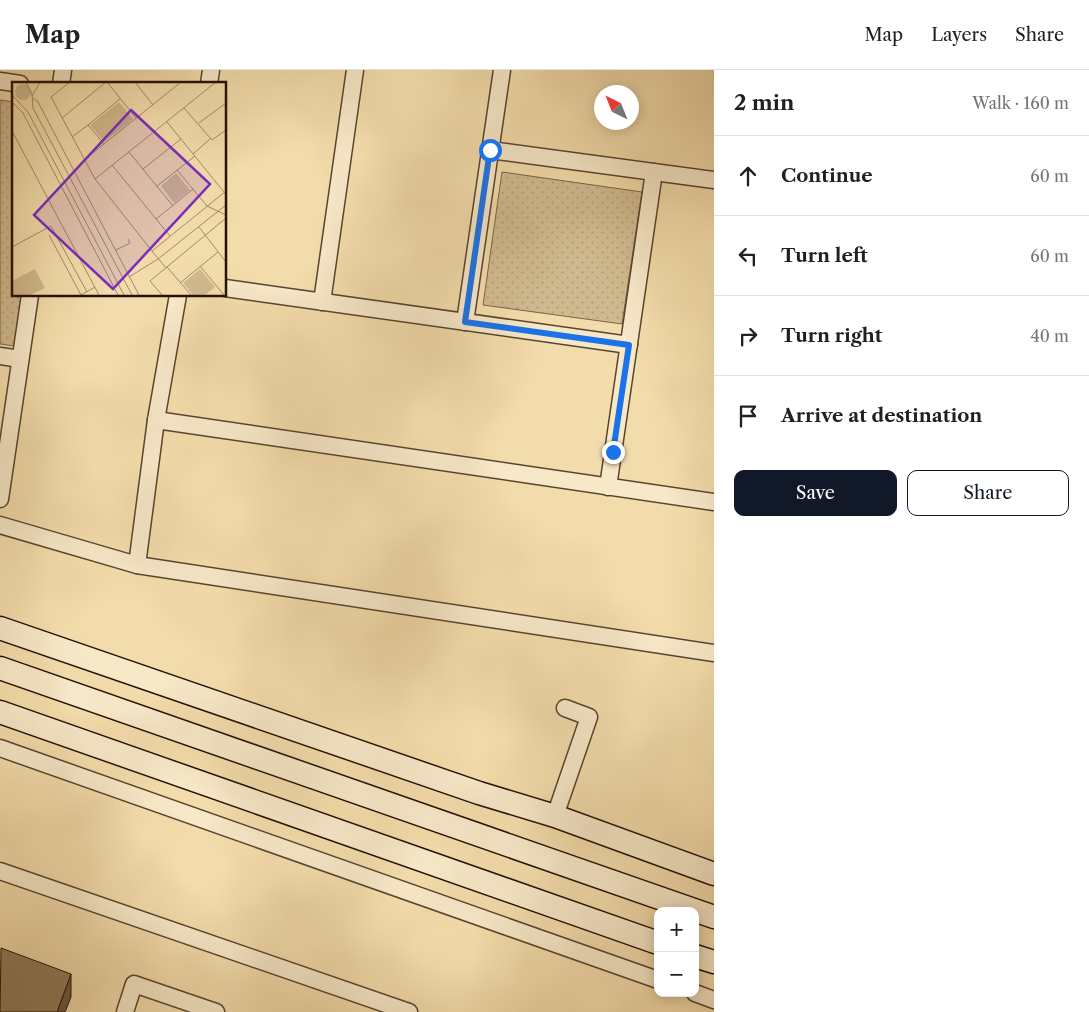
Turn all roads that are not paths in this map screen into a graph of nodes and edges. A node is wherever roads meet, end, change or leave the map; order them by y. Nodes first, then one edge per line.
1 (355, 70) edge
2 (502, 70) edge
3 (490, 150) junction
4 (654, 172) junction
5 (714, 180) edge
6 (226, 288) edge
7 (30, 296) edge
8 (178, 296) edge
9 (322, 302) junction
10 (465, 322) junction
11 (629, 345) junction
12 (0, 356) edge
13 (20, 359) junction
14 (156, 420) junction
15 (608, 488) junction
16 (0, 499) edge
17 (714, 502) edge
18 (0, 525) edge
19 (137, 565) junction
20 (0, 628) edge
21 (714, 653) edge
22 (0, 668) edge
23 (565, 708) dead end
24 (0, 712) edge
25 (0, 748) edge
26 (555, 816) junction
27 (0, 871) edge
28 (714, 874) edge
29 (714, 917) edge
30 (654, 942) edge
31 (699, 957) edge
32 (714, 962) edge
33 (654, 979) edge
34 (699, 994) edge
35 (714, 1000) edge
36 (125, 1012) edge
37 (216, 1012) edge
38 (409, 1012) edge

1 - 9 street
2 - 3 street
3 - 4 street
3 - 10 street
4 - 5 street
4 - 11 street
6 - 9 street
7 - 13 street
8 - 14 street
9 - 10 street
10 - 11 street
11 - 15 street
12 - 13 street
13 - 16 street
14 - 15 street
14 - 19 street
15 - 17 street
18 - 19 street
19 - 21 street
20 - 26 main road
22 - 29 main road
23 - 26 street
24 - 30 main road
25 - 33 street
26 - 28 main road
27 - 38 street
31 - 32 main road
34 - 35 street
36 - 37 street

